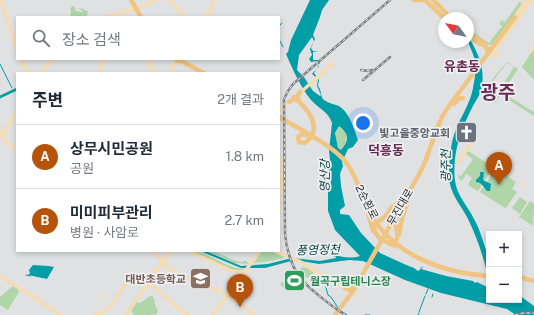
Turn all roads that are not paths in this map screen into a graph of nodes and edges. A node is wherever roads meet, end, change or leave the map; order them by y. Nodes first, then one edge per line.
1 (2, 0) edge
2 (131, 0) edge
3 (156, 0) edge
4 (169, 0) edge
5 (213, 0) edge
6 (415, 0) edge
7 (528, 0) edge
8 (531, 0) edge
9 (428, 1) edge
10 (523, 7) junction
11 (440, 12) edge
12 (522, 12) junction
13 (109, 16) edge
14 (139, 16) edge
15 (184, 16) edge
16 (207, 16) edge
17 (516, 18) junction
18 (474, 38) edge
19 (474, 38) edge
20 (474, 38) edge
21 (480, 42) junction
22 (16, 44) edge
23 (534, 46) edge
24 (492, 47) junction
25 (16, 49) edge
26 (531, 51) dead end
27 (486, 59) junction
28 (21, 60) edge
29 (53, 60) edge
30 (104, 60) edge
31 (148, 60) edge
32 (181, 60) edge
33 (333, 63) dead end
34 (28, 72) edge
35 (42, 72) edge
36 (99, 72) edge
37 (155, 72) edge
38 (170, 72) edge
39 (204, 72) edge
40 (468, 82) junction
41 (300, 92) joint
42 (458, 96) junction
43 (297, 99) junction
44 (289, 102) joint
45 (280, 110) edge
46 (16, 112) edge
47 (280, 118) edge
48 (442, 118) junction
49 (313, 120) junction
50 (288, 123) junction
51 (297, 127) junction
52 (1, 135) edge
53 (310, 136) junction
54 (476, 136) dead end
55 (318, 140) junction
56 (16, 151) edge
57 (280, 159) edge
58 (458, 162) dead end
59 (416, 181) junction
60 (408, 194) junction
61 (363, 198) junction
62 (280, 199) edge
63 (369, 213) junction
64 (388, 213) junction
65 (398, 214) junction
66 (402, 218) junction
67 (390, 225) junction
68 (384, 237) junction
69 (393, 244) junction
70 (153, 252) edge
71 (153, 252) edge
72 (169, 252) edge
73 (190, 252) edge
74 (259, 252) edge
75 (281, 252) edge
76 (408, 252) junction
77 (158, 257) junction
78 (414, 257) junction
79 (163, 262) junction
80 (313, 269) junction
81 (245, 271) junction
82 (237, 272) junction
83 (364, 272) junction
84 (132, 273) dead end
85 (467, 273) junction
86 (0, 276) edge
87 (486, 276) edge
88 (522, 277) edge
89 (240, 279) junction
90 (534, 280) edge
91 (149, 284) junction
92 (144, 287) junction
93 (345, 288) junction
94 (354, 293) junction
95 (228, 294) junction
96 (342, 308) junction
97 (336, 314) edge
98 (60, 315) edge
99 (94, 315) edge
100 (126, 315) edge
101 (187, 315) edge
102 (213, 315) edge
103 (254, 315) edge

1 - 22 main road
1 - 25 main road
2 - 14 highway
3 - 13 main road
4 - 15 main road
5 - 16 main road
6 - 9 highway
7 - 10 main road
8 - 12 main road
9 - 11 highway
10 - 12 main road
10 - 17 main road
12 - 17 main road
17 - 24 main road
17 - 27 highway
18 - 24 highway
19 - 27 highway
20 - 21 highway
21 - 24 highway
21 - 27 highway
23 - 26 main road
24 - 27 main road
27 - 40 highway
28 - 34 main road
29 - 35 main road
30 - 36 main road
31 - 37 main road
32 - 38 main road
32 - 39 highway
33 - 41 main road
40 - 42 highway
40 - 42 highway, 무진대로
41 - 43 highway
42 - 48 highway, 무진대로
43 - 44 highway
43 - 49 highway
44 - 45 main road
46 - 52 main road
47 - 50 highway, 2순환로
48 - 59 highway, 무진대로
48 - 60 highway, 무진대로
49 - 50 highway
49 - 51 highway
49 - 53 highway
49 - 55 highway
50 - 51 highway, 2순환로
50 - 53 highway, 2순환로
51 - 53 highway, 2순환로
52 - 56 main road
53 - 55 highway, 2순환로
54 - 58 main road
55 - 61 highway, 2순환로
57 - 62 main road
59 - 65 highway, 무진대로
59 - 66 highway
60 - 64 highway
60 - 67 highway, 무진대로
61 - 63 highway, 2순환로
61 - 64 highway
61 - 68 highway, 2순환로
61 - 69 highway
63 - 68 highway
63 - 78 highway, 2순환로
64 - 69 highway
65 - 68 highway, 무진대로
65 - 69 highway
66 - 67 highway
66 - 76 highway
67 - 68 highway, 무진대로
68 - 69 highway
68 - 76 highway, 2순환로
68 - 83 highway, 무진대로
69 - 78 highway
70 - 77 main road
71 - 79 main road
72 - 79 main road
73 - 82 main road
74 - 81 main road
75 - 80 main road
76 - 85 highway, 2순환로
77 - 79 main road
77 - 79 main road
78 - 85 highway, 2순환로
79 - 91 main road
79 - 92 main road
79 - 95 main road
80 - 93 main road
80 - 93 main road
81 - 82 main road
81 - 89 main road
82 - 89 main road
83 - 93 highway
83 - 94 highway
84 - 99 main road
85 - 87 highway, 2순환로
86 - 98 main road
88 - 90 highway
89 - 95 main road
91 - 92 main road
91 - 101 main road
92 - 100 main road
93 - 94 main road
93 - 96 highway
94 - 96 highway
95 - 102 main road
95 - 103 main road
96 - 97 highway

